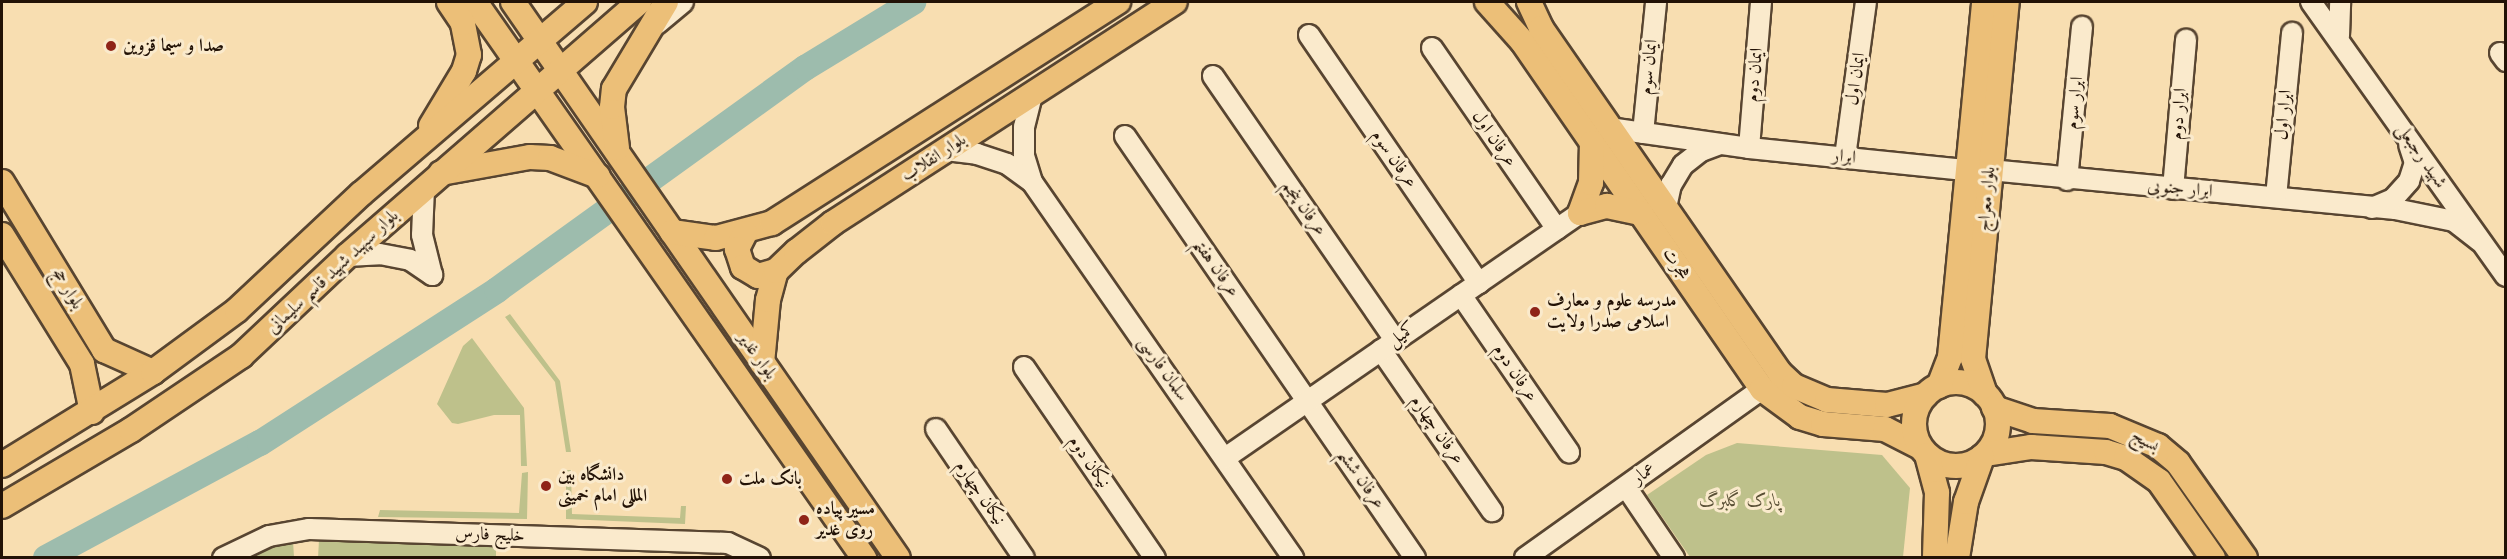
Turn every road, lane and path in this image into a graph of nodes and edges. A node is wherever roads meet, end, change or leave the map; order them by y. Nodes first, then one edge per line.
1 (449, 2) edge
2 (513, 2) edge
3 (585, 2) edge
4 (639, 2) edge
5 (666, 2) edge
6 (683, 2) edge
7 (1118, 2) edge
8 (1175, 2) edge
9 (1487, 2) edge
10 (1529, 2) edge
11 (1656, 2) edge
12 (1761, 2) edge
13 (1866, 2) edge
14 (1984, 2) edge
15 (2007, 2) edge
16 (2311, 2) edge
17 (2340, 2) edge
18 (482, 11) edge
19 (2082, 27) dead end
20 (653, 28) junction
21 (2292, 33) dead end
22 (1309, 35) dead end
23 (2338, 36) junction
24 (2186, 40) dead end
25 (540, 41) junction
26 (1432, 48) dead end
27 (517, 60) junction
28 (559, 69) junction
29 (1214, 76) dead end
30 (536, 88) junction
31 (1032, 94) junction
32 (589, 111) junction
33 (565, 128) junction
34 (1642, 133) junction
35 (2405, 134) junction
36 (1601, 135) junction
37 (1125, 136) dead end
38 (1722, 143) junction
39 (420, 144) junction
40 (1749, 148) junction
41 (946, 150) junction
42 (620, 156) junction
43 (1845, 157) junction
44 (1965, 170) junction
45 (1990, 170) junction
46 (598, 177) junction
47 (432, 180) junction
48 (2067, 180) junction
49 (2, 182) edge
50 (1032, 182) junction
51 (2173, 189) junction
52 (2276, 197) junction
53 (1666, 208) junction
54 (2369, 209) junction
55 (1580, 213) junction
56 (1641, 213) junction
57 (1557, 229) junction
58 (672, 232) junction
59 (745, 233) junction
60 (2, 234) edge
61 (2480, 241) junction
62 (347, 256) junction
63 (776, 271) junction
64 (2505, 276) edge
65 (1479, 282) junction
66 (1461, 295) junction
67 (237, 310) junction
68 (260, 341) junction
69 (194, 342) junction
70 (1388, 345) junction
71 (104, 350) junction
72 (762, 363) junction
73 (82, 364) junction
74 (1024, 368) dead end
75 (153, 372) junction
76 (1780, 373) junction
77 (216, 374) junction
78 (1762, 389) junction
79 (1932, 390) junction
80 (1307, 401) junction
81 (1990, 401) junction
82 (92, 412) junction
83 (936, 429) dead end
84 (1924, 451) junction
85 (1569, 452) dead end
86 (1984, 455) junction
87 (1225, 458) junction
88 (2, 465) edge
89 (1626, 488) junction
90 (2, 506) edge
91 (1492, 511) dead end
92 (223, 558) edge
93 (760, 558) edge
94 (864, 558) edge
95 (898, 558) edge
96 (1024, 558) edge
97 (1155, 558) edge
98 (1293, 558) edge
99 (1415, 558) edge
100 (1525, 558) edge
101 (1674, 558) edge
102 (1935, 558) edge
103 (1957, 558) edge
104 (2214, 558) edge
105 (2245, 558) edge

1 - 39 main road
2 - 18 main road
2 - 25 main road, بلوار غدیر
3 - 25 main road, بلوار سپهبد شهید قاسم سلیمانی
4 - 28 main road, بلوار سپهبد شهید قاسم سلیمانی
5 - 20 main road
6 - 20 street
7 - 59 main road, بلوار انقلاب
8 - 31 main road, بلوار انقلاب
9 - 36 main road, هجرت
10 - 36 main road, هجرت
11 - 34 street, ایمان سوم
12 - 40 street, ایمان دوم
13 - 43 street, ایمان اول
14 - 44 main road, بلوار معراج
15 - 45 main road, بلوار معراج
16 - 23 street, شهید رجبعلی
17 - 23 street
18 - 27 main road, بلوار غدیر
19 - 48 street, ابرار سوم
20 - 42 main road
21 - 52 street, ابرار اول
22 - 65 street, عرفان سوم
23 - 35 street, شهید رجبعلی
24 - 51 street, ابرار دوم
25 - 27 main road, بلوار سپهبد شهید قاسم سلیمانی
25 - 28 main road, بلوار غدیر
26 - 57 street, عرفان اول
27 - 30 main road, بلوار غدیر
27 - 39 main road, بلوار سپهبد شهید قاسم سلیمانی
28 - 30 main road, بلوار سپهبد شهید قاسم سلیمانی
28 - 32 main road, بلوار غدیر
29 - 70 street, عرفان پنجم
30 - 33 main road, بلوار غدیر
30 - 47 main road, بلوار سپهبد شهید قاسم سلیمانی
31 - 41 main road, بلوار انقلاب
31 - 50 street, سلمان فارسی
32 - 33 main road
32 - 42 main road, بلوار غدیر
33 - 46 main road, بلوار غدیر
34 - 36 street, ابرار
34 - 38 street, ابرار
35 - 54 street
35 - 61 street, شهید رجبعلی
36 - 53 main road, هجرت
36 - 55 main road
36 - 56 main road, هجرت
37 - 80 street, عرفان هفتم
38 - 40 street, ابرار
38 - 53 street
39 - 67 main road, بلوار سپهبد شهید قاسم سلیمانی
40 - 43 street, ابرار
41 - 50 street, سلمان فارسی
41 - 63 main road, بلوار انقلاب
42 - 58 main road, بلوار غدیر
43 - 44 street, ابرار
44 - 79 main road, بلوار معراج
45 - 48 street, ابرار جنوبی
45 - 81 main road, بلوار معراج
46 - 47 main road
46 - 94 main road, بلوار غدیر
47 - 62 main road, بلوار سپهبد شهید قاسم سلیمانی
47 - 62 street
48 - 51 street, ابرار جنوبی
49 - 71 main road, بلوار حج
50 - 87 street, سلمان فارسی
51 - 52 street, ابرار جنوبی
52 - 54 street, ابرار جنوبی
53 - 76 main road, هجرت
54 - 61 street, ابرار جنوبی
55 - 56 main road
55 - 57 street, کمیل
56 - 78 main road, هجرت
57 - 65 street, کمیل
58 - 59 main road, بلوار انقلاب
58 - 72 main road, بلوار غدیر
59 - 63 main road
60 - 73 main road, بلوار حج
61 - 64 street, شهید رجبعلی
62 - 68 main road, بلوار سپهبد شهید قاسم سلیمانی
63 - 72 main road
65 - 66 street, کمیل
66 - 70 street, کمیل
66 - 85 street, عرفان دوم
67 - 68 main road
67 - 69 main road, بلوار سپهبد شهید قاسم سلیمانی
68 - 77 main road, بلوار سپهبد شهید قاسم سلیمانی
69 - 75 main road, بلوار سپهبد شهید قاسم سلیمانی
69 - 77 main road
70 - 80 street, کمیل
70 - 91 street, عرفان چهارم
71 - 73 main road
71 - 75 main road
72 - 95 main road, بلوار غدیر
73 - 82 main road, بلوار حج
74 - 97 street, نیکان دوم
75 - 82 main road, بلوار سپهبد شهید قاسم سلیمانی
76 - 78 main road
76 - 79 main road, هجرت
77 - 90 main road, بلوار سپهبد شهید قاسم سلیمانی
78 - 84 main road, هجرت
78 - 89 street, عمار
79 - 81 main road
79 - 84 main road
80 - 87 street, کمیل
80 - 99 street, عرفان ششم
81 - 86 main road
81 - 105 main road, بسیج
82 - 88 main road, بلوار سپهبد شهید قاسم سلیمانی
83 - 96 street, نیکان چهارم
84 - 86 main road
84 - 102 main road
86 - 103 main road
86 - 104 main road, بسیج
87 - 98 street, سلمان فارسی
89 - 100 street, عمار
89 - 101 street
92 - 93 street, خلیج فارس

